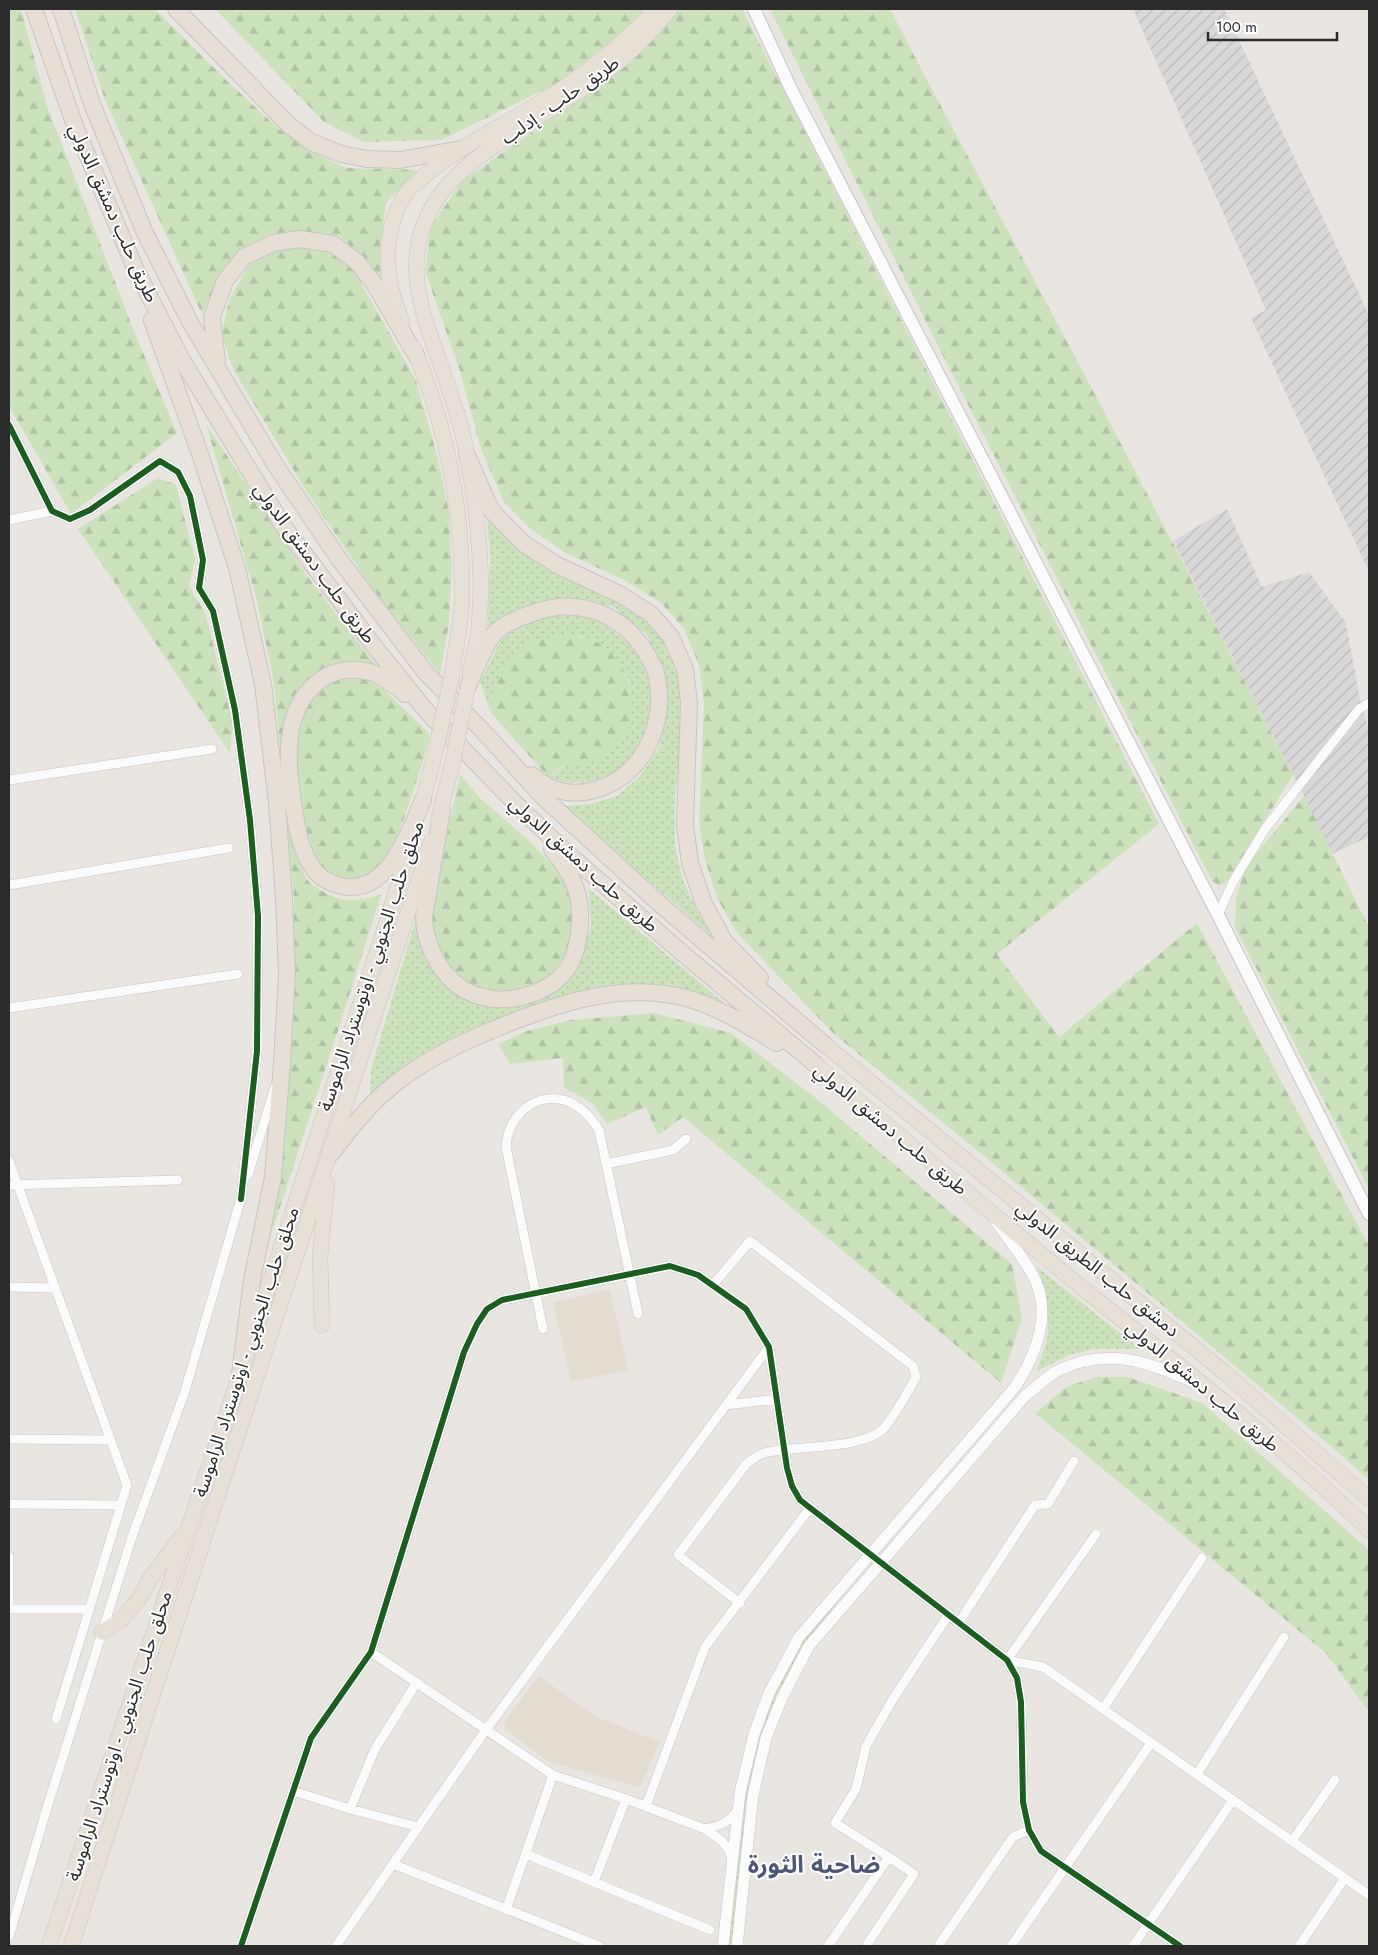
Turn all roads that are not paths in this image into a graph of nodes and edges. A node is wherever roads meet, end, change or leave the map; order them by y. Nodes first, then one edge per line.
1 (34, 9) edge
2 (61, 9) edge
3 (176, 9) edge
4 (656, 9) edge
5 (670, 9) edge
6 (754, 9) edge
7 (461, 149) junction
8 (135, 268) junction
9 (417, 357) junction
10 (218, 370) junction
11 (9, 425) edge
12 (467, 455) junction
13 (52, 511) junction
14 (9, 520) edge
15 (468, 686) junction
16 (1369, 703) edge
17 (428, 713) junction
18 (481, 729) junction
19 (212, 749) dead end
20 (9, 780) edge
21 (423, 800) junction
22 (516, 804) junction
23 (442, 810) junction
24 (228, 848) dead end
25 (9, 885) edge
26 (1218, 915) junction
27 (238, 974) dead end
28 (9, 1008) edge
29 (824, 1044) junction
30 (282, 1063) junction
31 (815, 1064) junction
32 (686, 1139) dead end
33 (330, 1155) junction
34 (9, 1161) edge
35 (606, 1164) junction
36 (178, 1180) dead end
37 (13, 1185) edge
38 (241, 1199) junction
39 (989, 1212) junction
40 (1369, 1214) edge
41 (629, 1274) junction
42 (714, 1285) junction
43 (9, 1287) edge
44 (55, 1288) junction
45 (536, 1293) junction
46 (638, 1314) dead end
47 (322, 1325) dead end
48 (543, 1329) dead end
49 (768, 1347) junction
50 (240, 1374) junction
51 (1020, 1379) junction
52 (1033, 1390) junction
53 (1211, 1390) junction
54 (777, 1399) junction
55 (726, 1405) junction
56 (9, 1439) edge
57 (111, 1440) junction
58 (784, 1451) junction
59 (1074, 1461) dead end
60 (1369, 1499) edge
61 (9, 1504) edge
62 (121, 1505) junction
63 (810, 1508) junction
64 (189, 1526) junction
65 (1369, 1530) edge
66 (1096, 1534) dead end
67 (871, 1554) junction
68 (9, 1557) edge
69 (1202, 1558) dead end
70 (882, 1562) junction
71 (740, 1603) junction
72 (9, 1608) edge
73 (90, 1609) junction
74 (949, 1614) junction
75 (959, 1622) junction
76 (102, 1632) junction
77 (1284, 1637) dead end
78 (371, 1652) junction
79 (1008, 1660) junction
80 (417, 1682) junction
81 (1103, 1709) junction
82 (56, 1718) dead end
83 (485, 1731) junction
84 (1151, 1743) junction
85 (1197, 1774) junction
86 (553, 1776) junction
87 (1335, 1780) dead end
88 (293, 1791) junction
89 (626, 1798) junction
90 (1233, 1800) junction
91 (646, 1806) junction
92 (350, 1809) junction
93 (739, 1809) junction
94 (418, 1827) junction
95 (705, 1829) junction
96 (1028, 1830) junction
97 (1292, 1841) junction
98 (526, 1854) junction
99 (888, 1857) junction
100 (733, 1862) junction
101 (393, 1864) junction
102 (1065, 1868) junction
103 (1345, 1878) junction
104 (594, 1882) junction
105 (1369, 1895) edge
106 (506, 1910) junction
107 (1148, 1924) junction
108 (710, 1930) dead end
109 (9, 1937) edge
110 (49, 1946) edge
111 (71, 1946) edge
112 (241, 1946) edge
113 (336, 1946) edge
114 (598, 1946) edge
115 (723, 1946) edge
116 (737, 1946) edge
117 (828, 1946) edge
118 (866, 1946) edge
119 (938, 1946) edge
120 (1011, 1946) edge
121 (1133, 1946) edge
122 (1180, 1946) edge
123 (1299, 1946) edge

1 - 8 highway, طريق حلب دمشق الدولي
2 - 10 highway, طريق حلب دمشق الدولي
3 - 7 highway
4 - 7 highway, محلق حلب الجنوبي - اوتوستراد الراموسة
5 - 12 highway, طريق حلب - إدلب
6 - 26 main road
7 - 9 highway, محلق حلب الجنوبي - اوتوستراد الراموسة
8 - 17 highway, طريق حلب دمشق الدولي
8 - 30 highway
9 - 10 highway
9 - 21 highway, محلق حلب الجنوبي - اوتوستراد الراموسة, bridge
10 - 18 highway, طريق حلب دمشق الدولي
11 - 13 street
12 - 15 highway, محلق حلب الجنوبي - اوتوستراد الراموسة
12 - 29 highway
13 - 14 street
13 - 38 street
15 - 18 highway
15 - 23 highway, محلق حلب الجنوبي - اوتوستراد الراموسة, bridge
16 - 26 street
17 - 21 highway
17 - 22 highway, طريق حلب دمشق الدولي
18 - 29 highway, طريق حلب دمشق الدولي
19 - 20 street
21 - 50 highway, محلق حلب الجنوبي - اوتوستراد الراموسة
22 - 23 highway
22 - 31 highway, طريق حلب دمشق الدولي
23 - 33 highway, محلق حلب الجنوبي - اوتوستراد الراموسة
24 - 25 street
26 - 40 main road
27 - 28 street
29 - 60 highway, دمشق حلب الطريق الدولي
30 - 38 street
30 - 50 highway
31 - 33 highway
31 - 39 highway, طريق حلب دمشق الدولي
32 - 35 street
33 - 47 highway
33 - 111 highway, محلق حلب الجنوبي - اوتوستراد الراموسة
34 - 37 street
35 - 41 street
35 - 45 street
36 - 37 street
37 - 44 street
38 - 76 street
39 - 51 street
39 - 53 highway, طريق حلب دمشق الدولي
41 - 42 street
41 - 45 street
41 - 46 street
42 - 49 street
42 - 58 street
43 - 44 street
44 - 57 street
45 - 48 street
45 - 78 street
49 - 54 street
49 - 55 street
50 - 64 highway, محلق حلب الجنوبي - اوتوستراد الراموسة
51 - 52 street
51 - 67 street
52 - 53 street
52 - 70 street
53 - 65 highway, طريق حلب دمشق الدولي
54 - 55 street
54 - 58 street
55 - 83 street
56 - 57 street
57 - 62 street
58 - 63 street
58 - 71 street
59 - 75 street
61 - 62 street
62 - 73 street
63 - 67 street
63 - 71 street
64 - 76 highway
64 - 110 highway, محلق حلب الجنوبي - اوتوستراد الراموسة
66 - 79 street
67 - 70 street
67 - 93 street
68 - 72 street
69 - 81 street
70 - 74 street
70 - 116 street
71 - 91 street
72 - 73 street
73 - 82 street
74 - 75 street
74 - 99 street
75 - 79 street
76 - 109 street
77 - 85 street
78 - 80 street
78 - 88 street
79 - 81 street
79 - 96 street
80 - 83 street
80 - 92 street
81 - 84 street
83 - 86 street
83 - 94 street
84 - 85 street
84 - 102 street
85 - 90 street
86 - 89 street
86 - 98 street
87 - 97 street
88 - 92 street
88 - 112 street
89 - 91 street
89 - 104 street
90 - 97 street
90 - 107 street
91 - 95 street
92 - 94 street
93 - 95 street
93 - 100 street
94 - 101 street
95 - 100 street
96 - 102 street
96 - 119 street
97 - 103 street
98 - 104 street
98 - 106 street
99 - 117 street
99 - 118 street
100 - 115 street
101 - 106 street
101 - 113 street
102 - 107 street
102 - 120 street
103 - 105 street
103 - 123 street
104 - 108 street
106 - 114 street
107 - 121 street
107 - 122 street

